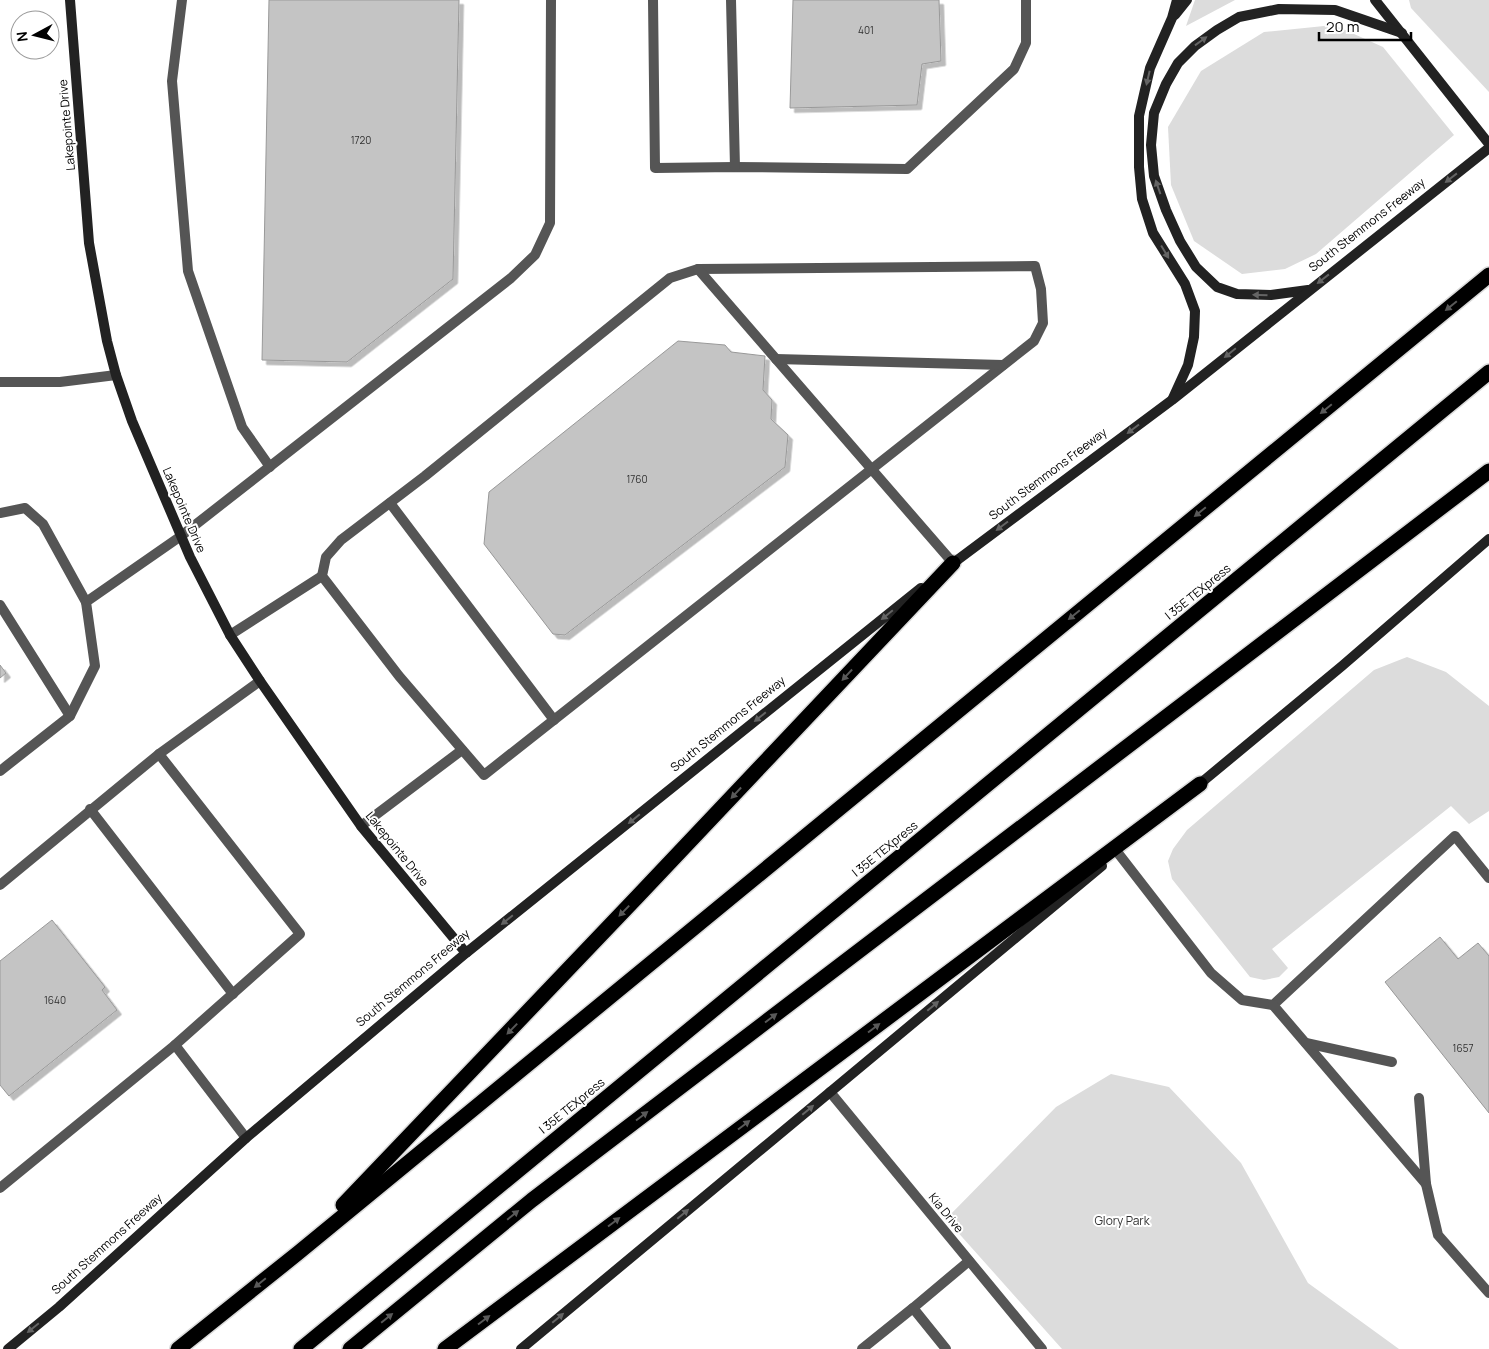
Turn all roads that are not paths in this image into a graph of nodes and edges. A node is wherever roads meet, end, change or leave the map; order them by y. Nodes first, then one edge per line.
1 (70, 0) edge
2 (182, 0) edge
3 (551, 0) edge
4 (653, 0) edge
5 (731, 0) edge
6 (1026, 0) edge
7 (1177, 0) edge
8 (1187, 0) edge
9 (1375, 0) edge
10 (1380, 0) edge
11 (1172, 18) junction
12 (1402, 33) junction
13 (1489, 146) edge
14 (735, 166) junction
15 (698, 269) junction
16 (1489, 275) edge
17 (1309, 290) junction
18 (776, 359) junction
19 (1003, 365) junction
20 (1489, 372) edge
21 (116, 375) junction
22 (0, 382) edge
23 (1172, 400) junction
24 (270, 467) junction
25 (871, 469) junction
26 (1489, 471) edge
27 (390, 503) junction
28 (0, 513) edge
29 (181, 536) junction
30 (1489, 539) edge
31 (953, 563) junction
32 (322, 576) junction
33 (86, 602) junction
34 (0, 605) edge
35 (230, 635) junction
36 (260, 681) junction
37 (70, 716) junction
38 (554, 720) junction
39 (462, 750) junction
40 (159, 754) junction
41 (0, 771) edge
42 (1200, 784) junction
43 (90, 809) junction
44 (361, 826) junction
45 (1118, 853) junction
46 (1489, 878) edge
47 (0, 885) edge
48 (466, 953) junction
49 (233, 994) junction
50 (1273, 1006) junction
51 (1306, 1043) junction
52 (175, 1045) junction
53 (1392, 1062) dead end
54 (830, 1092) junction
55 (1419, 1098) dead end
56 (246, 1138) junction
57 (1426, 1184) junction
58 (0, 1188) edge
59 (298, 1253) junction
60 (969, 1261) junction
61 (1489, 1293) edge
62 (913, 1308) junction
63 (8, 1349) edge
64 (178, 1349) edge
65 (301, 1349) edge
66 (350, 1349) edge
67 (445, 1349) edge
68 (521, 1349) edge
69 (862, 1349) edge
70 (946, 1349) edge
71 (1042, 1349) edge

1 - 21 main road, Lakepointe Drive
2 - 24 street
3 - 24 street
4 - 14 street
5 - 14 street
6 - 14 street
7 - 11 main road
8 - 11 main road
9 - 12 main road
10 - 12 main road
11 -> 23 main road
12 - 13 main road
17 -> 12 main road
13 -> 17 main road, South Stemmons Freeway
15 - 18 street
15 - 19 street
15 - 27 street
16 -> 59 highway
17 -> 23 main road, South Stemmons Freeway
18 - 19 street
18 - 25 street
19 - 25 street
20 - 65 highway, I 35E TEXpress
21 - 22 street
21 - 29 main road, Lakepointe Drive
23 -> 31 main road, South Stemmons Freeway
24 - 29 street
25 - 31 street
25 - 38 street
66 -> 26 highway
27 - 32 street
27 - 38 street
28 - 33 street
29 - 33 street
29 - 35 main road, Lakepointe Drive
30 - 42 main road
31 -> 48 main road, South Stemmons Freeway
31 -> 59 highway
32 - 35 street
32 - 39 street
33 - 37 street
34 - 37 street
35 - 36 main road, Lakepointe Drive
36 - 40 street
36 - 44 main road, Lakepointe Drive
37 - 41 street
38 - 39 street
39 - 44 street
40 - 43 street
40 - 49 street
42 - 45 main road
67 -> 42 highway
43 - 47 street
43 - 49 street
44 - 48 main road, Lakepointe Drive
45 - 50 street
54 -> 45 main road
46 - 50 street
48 - 56 main road, South Stemmons Freeway
49 - 52 street
50 - 51 street
51 - 53 street
51 - 57 street
52 - 56 street
52 - 58 street
54 - 60 street, Kia Drive
68 -> 54 main road
55 - 57 street
56 -> 63 main road, South Stemmons Freeway
57 - 61 street
59 -> 64 highway
60 - 62 street
60 - 71 street, Kia Drive
62 - 69 street
62 - 70 street

